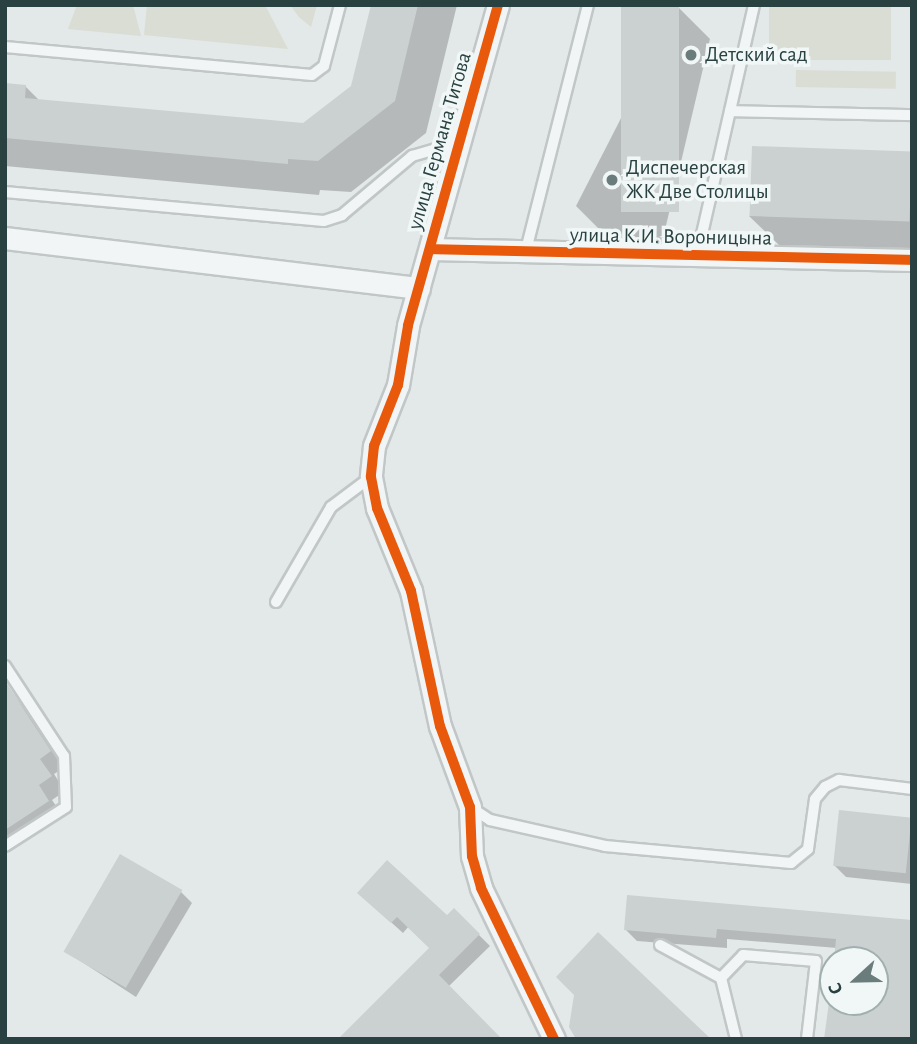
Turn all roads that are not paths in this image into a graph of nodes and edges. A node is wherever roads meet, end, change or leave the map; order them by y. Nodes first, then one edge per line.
1 (340, 5) edge
2 (498, 5) edge
3 (588, 5) edge
4 (754, 5) edge
5 (5, 47) edge
6 (730, 111) junction
7 (912, 115) edge
8 (460, 142) junction
9 (5, 192) edge
10 (5, 238) edge
11 (430, 249) junction
12 (525, 254) junction
13 (697, 256) junction
14 (912, 260) edge
15 (419, 288) junction
16 (371, 477) junction
17 (276, 602) dead end
18 (5, 666) edge
19 (912, 789) edge
20 (470, 807) junction
21 (5, 846) edge
22 (660, 945) dead end
23 (721, 978) junction
24 (554, 1039) edge
25 (736, 1039) edge
26 (807, 1039) edge

1 - 5 lane
2 - 8 street, улица Германа Титова
3 - 12 lane
4 - 6 lane
6 - 7 lane
6 - 13 lane
8 - 9 lane
8 - 11 street, улица Германа Титова
10 - 15 street
11 - 12 street, улица К.И. Вороницына
11 - 15 street, улица Германа Титова
12 - 13 street, улица К.И. Вороницына
13 - 14 street, улица К.И. Вороницына
15 - 16 street, улица Германа Титова
16 - 17 lane
16 - 20 street, улица Германа Титова
18 - 21 lane
19 - 20 lane
20 - 24 street, улица Германа Титова
22 - 23 lane
23 - 25 lane
23 - 26 lane

